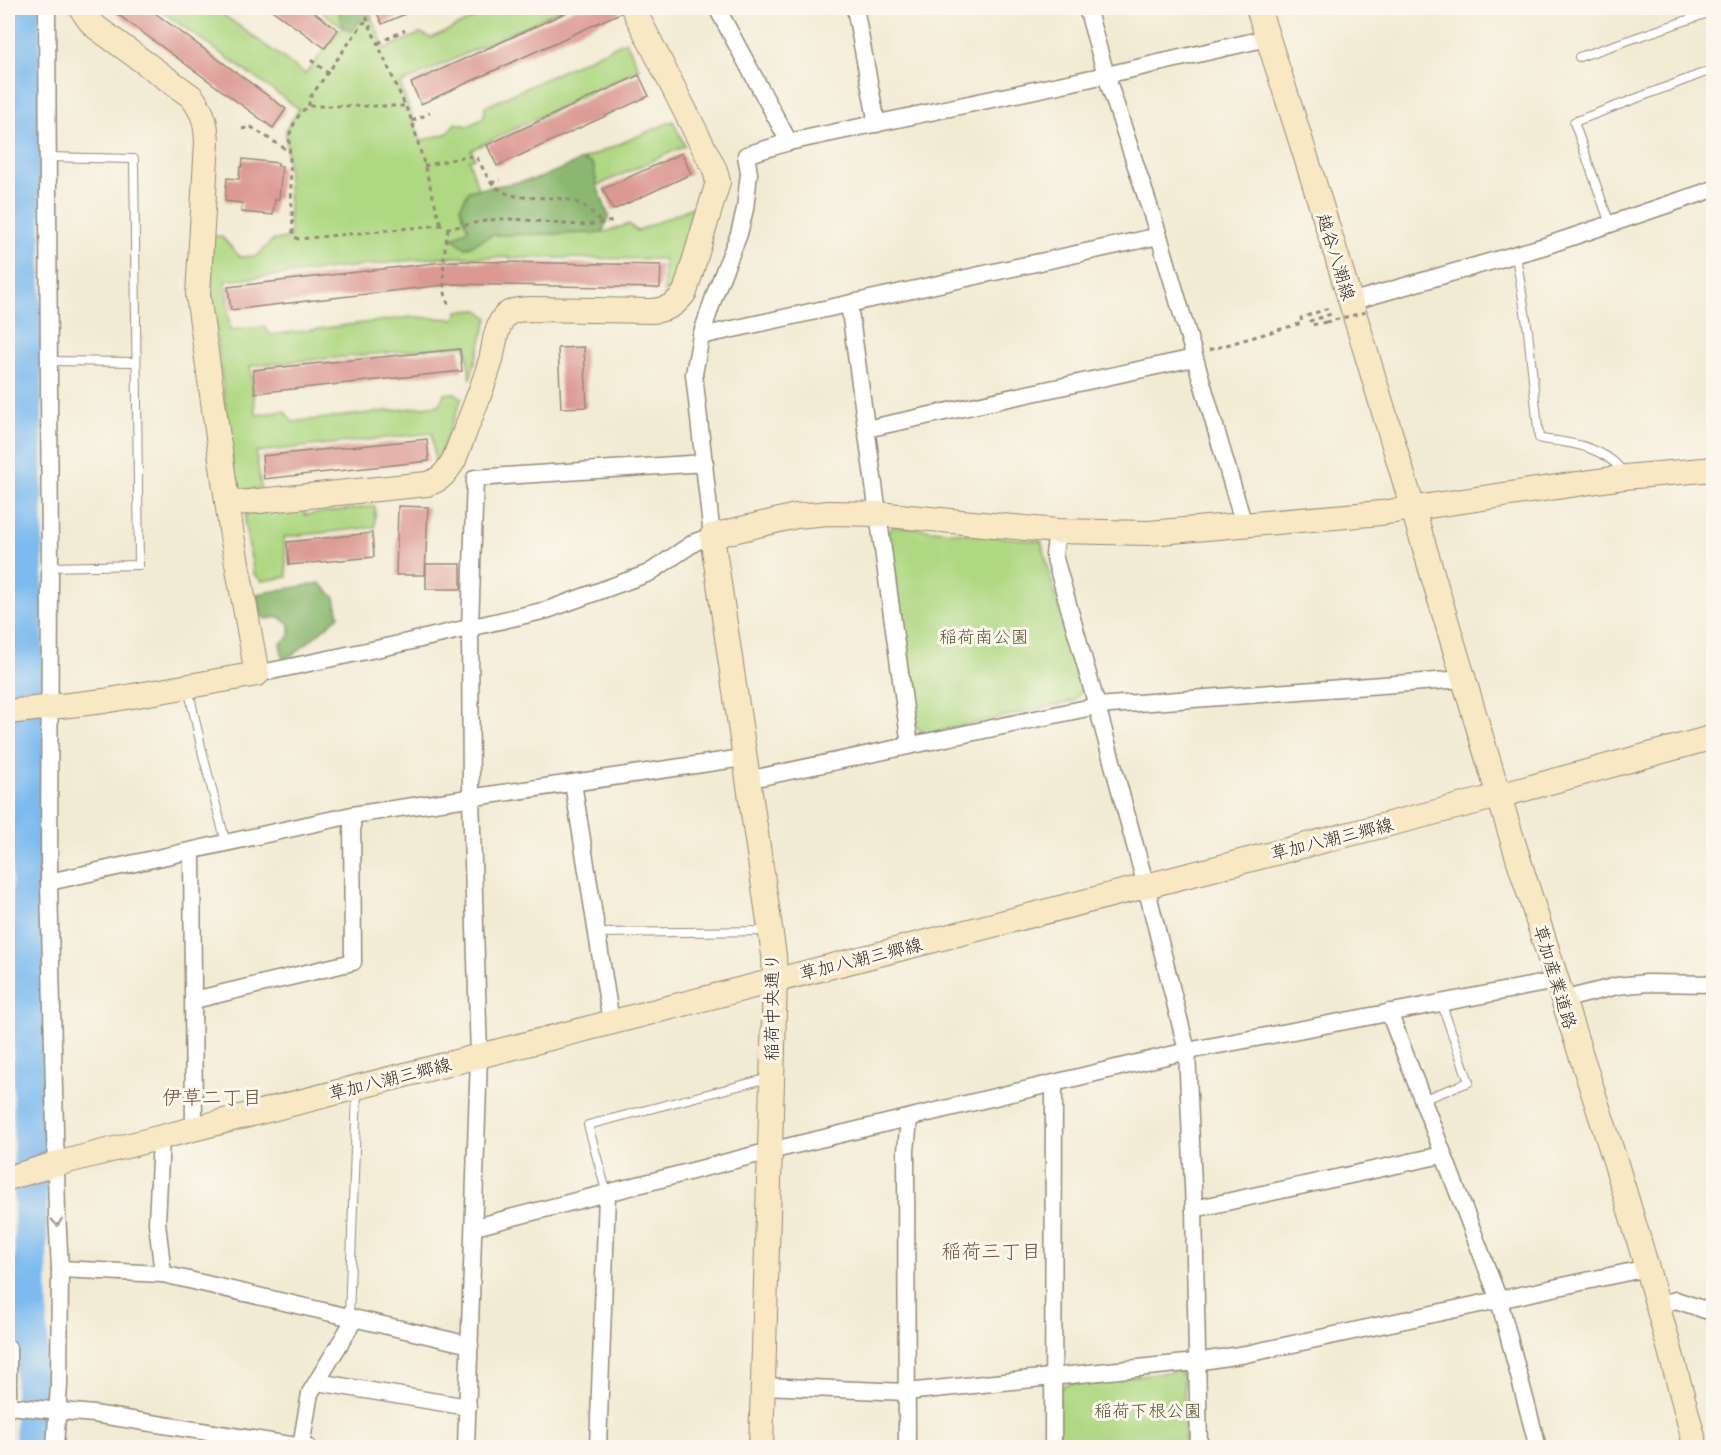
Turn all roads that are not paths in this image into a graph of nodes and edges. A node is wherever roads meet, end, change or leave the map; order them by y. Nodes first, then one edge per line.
1 (47, 8) edge
2 (81, 8) edge
3 (633, 8) edge
4 (717, 8) edge
5 (855, 8) edge
6 (1086, 8) edge
7 (1258, 8) edge
8 (1713, 10) edge
9 (1268, 38) junction
10 (1579, 57) dead end
11 (1713, 69) edge
12 (1106, 75) junction
13 (877, 124) junction
14 (789, 142) junction
15 (47, 157) junction
16 (1713, 189) edge
17 (1610, 224) junction
18 (1159, 236) junction
19 (1515, 255) junction
20 (849, 304) junction
21 (1358, 307) junction
22 (701, 336) junction
23 (1193, 356) junction
24 (49, 361) junction
25 (136, 362) junction
26 (866, 429) junction
27 (705, 463) junction
28 (1713, 469) edge
29 (1625, 477) junction
30 (228, 504) junction
31 (1411, 508) junction
32 (878, 514) junction
33 (1244, 525) junction
34 (1057, 531) junction
35 (712, 536) junction
36 (50, 567) junction
37 (470, 628) junction
38 (257, 674) junction
39 (1464, 679) junction
40 (188, 687) junction
41 (1097, 706) junction
42 (44, 708) junction
43 (8, 712) edge
44 (1713, 737) edge
45 (910, 745) junction
46 (745, 769) junction
47 (573, 783) junction
48 (1499, 796) junction
49 (471, 798) junction
50 (352, 814) junction
51 (226, 843) junction
52 (192, 851) junction
53 (49, 882) junction
54 (1146, 886) junction
55 (770, 931) junction
56 (598, 933) junction
57 (776, 981) junction
58 (1713, 984) edge
59 (1559, 991) junction
60 (194, 1000) junction
61 (1441, 1002) junction
62 (1389, 1012) junction
63 (611, 1022) junction
64 (1187, 1052) junction
65 (479, 1056) junction
66 (772, 1077) junction
67 (1054, 1084) junction
68 (357, 1087) junction
69 (1422, 1100) junction
70 (909, 1119) junction
71 (194, 1129) junction
72 (161, 1138) junction
73 (770, 1151) junction
74 (1442, 1155) junction
75 (51, 1165) junction
76 (11, 1177) edge
77 (607, 1194) junction
78 (1194, 1209) junction
79 (475, 1227) junction
80 (1647, 1268) junction
81 (60, 1269) junction
82 (163, 1274) junction
83 (1499, 1300) junction
84 (1658, 1305) junction
85 (1713, 1314) edge
86 (351, 1319) junction
87 (470, 1345) junction
88 (8, 1348) edge
89 (1197, 1362) junction
90 (1053, 1376) junction
91 (317, 1382) junction
92 (763, 1386) junction
93 (906, 1392) junction
94 (9, 1407) edge
95 (468, 1407) junction
96 (52, 1410) junction
97 (219, 1440) edge
98 (305, 1447) edge
99 (55, 1448) edge
100 (466, 1448) edge
101 (598, 1448) edge
102 (761, 1448) edge
103 (907, 1448) edge
104 (1053, 1448) edge
105 (1199, 1448) edge
106 (1538, 1448) edge
107 (1696, 1448) edge

1 - 15 street
2 - 30 street
3 - 30 street
4 - 14 street
5 - 13 street
6 - 12 street
7 - 9 street, 越谷八潮線
8 - 10 lane
9 - 12 street
9 - 21 street, 越谷八潮線
11 - 17 lane
12 - 13 street
12 - 18 street
13 - 14 street
14 - 22 street
15 - 24 street
15 - 25 lane
16 - 17 street
17 - 19 street
18 - 20 street
18 - 23 street
19 - 21 street
19 - 29 lane
20 - 22 street
20 - 26 street
21 - 31 street, 越谷八潮線
22 - 27 street
23 - 26 street
23 - 33 street
24 - 25 lane
24 - 36 street
25 - 36 lane
26 - 32 street
27 - 35 street
27 - 37 street
28 - 29 street
29 - 31 street
30 - 38 street
31 - 33 street
31 - 39 street, 草加産業道路
32 - 34 street
32 - 35 street
32 - 45 street
33 - 34 street
34 - 41 street
35 - 37 street
35 - 46 street, 稲荷中央通り
36 - 42 street
37 - 38 street
37 - 49 street
38 - 40 street
39 - 41 street
39 - 48 street, 草加産業道路
40 - 42 street
40 - 51 lane
41 - 45 street
41 - 54 street
42 - 43 street
42 - 53 street
44 - 48 street, 草加八潮三郷線
45 - 46 street
46 - 47 street
46 - 55 street, 稲荷中央通り
47 - 49 street
47 - 56 street
48 - 54 street, 草加八潮三郷線
48 - 59 street, 草加産業道路
49 - 50 street
49 - 65 street
50 - 51 street
50 - 60 street
51 - 52 street
52 - 53 street
52 - 60 street
53 - 75 street
54 - 57 street, 草加八潮三郷線
54 - 64 street
55 - 56 lane
55 - 57 street, 稲荷中央通り
56 - 63 street
57 - 63 street, 草加八潮三郷線
57 - 66 street, 稲荷中央通り
58 - 59 street
59 - 61 street
59 - 80 street, 草加産業道路
60 - 71 street
61 - 62 street
61 - 69 lane
62 - 64 street
62 - 69 street
63 - 65 street, 草加八潮三郷線
64 - 67 street
64 - 78 street
65 - 68 street, 草加八潮三郷線
65 - 79 street
66 - 73 street, 稲荷中央通り
66 - 77 lane
67 - 70 street
67 - 90 street
68 - 71 street, 草加八潮三郷線
68 - 86 lane
69 - 74 street
70 - 73 street
70 - 93 street
71 - 72 street, 草加八潮三郷線
72 - 75 street, 草加八潮三郷線
72 - 82 street
73 - 77 street
73 - 92 street, 稲荷中央通り
74 - 78 street
74 - 83 street
75 - 76 street, 草加八潮三郷線
75 -> 81 street
77 - 79 street
77 - 101 street
78 - 89 street
79 - 87 street
80 - 83 street
80 - 84 street, 草加産業道路
81 - 82 street
81 - 96 street
82 - 86 street
83 - 89 street
83 - 106 street
84 - 85 street
84 - 107 street, 草加産業道路
86 - 87 street
86 - 91 street
87 - 95 street
88 - 94 street
89 - 90 street
89 - 105 street
90 - 93 street
90 - 104 street
91 - 95 street
91 - 98 street
92 - 93 street
92 - 102 street, 稲荷中央通り
93 - 103 street
94 - 96 street
95 - 100 street
96 - 97 street
96 - 99 street
97 - 98 street

